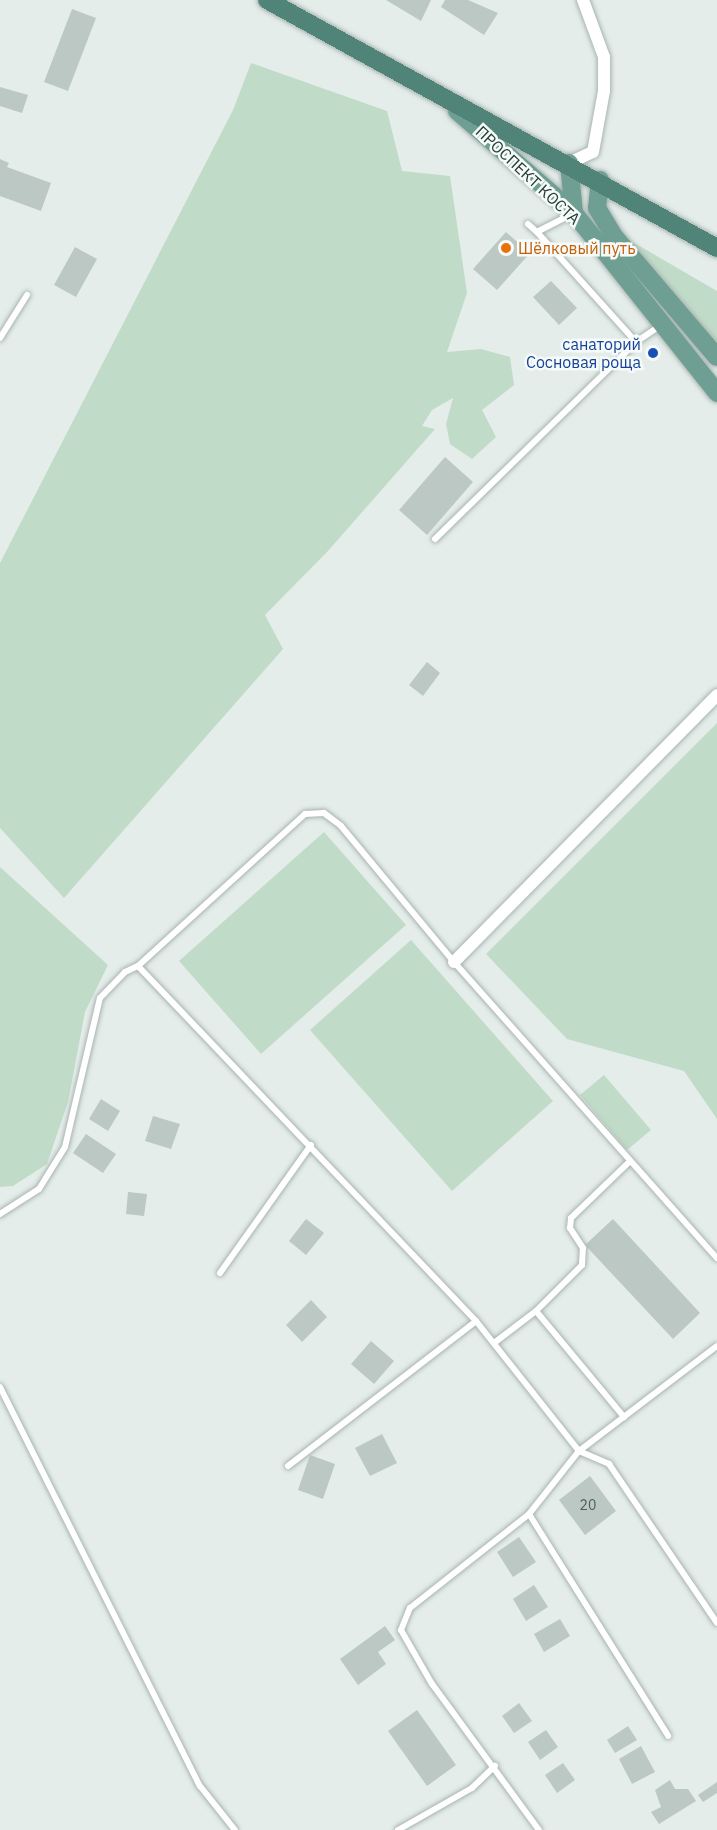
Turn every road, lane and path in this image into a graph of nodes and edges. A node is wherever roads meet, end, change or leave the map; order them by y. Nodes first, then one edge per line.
1 (267, 0) edge
2 (583, 0) edge
3 (417, 81) junction
4 (568, 163) junction
5 (600, 180) junction
6 (574, 213) junction
7 (528, 224) dead end
8 (537, 232) junction
9 (717, 248) edge
10 (27, 295) dead end
11 (679, 311) junction
12 (661, 326) junction
13 (0, 338) edge
14 (636, 342) junction
15 (717, 357) edge
16 (717, 393) edge
17 (435, 539) dead end
18 (717, 695) edge
19 (454, 962) junction
20 (138, 966) junction
21 (311, 1145) junction
22 (630, 1161) junction
23 (0, 1214) edge
24 (717, 1258) edge
25 (220, 1273) dead end
26 (536, 1311) junction
27 (476, 1322) junction
28 (494, 1343) junction
29 (717, 1346) edge
30 (0, 1387) edge
31 (624, 1416) junction
32 (579, 1451) junction
33 (288, 1466) dead end
34 (529, 1514) junction
35 (717, 1623) edge
36 (668, 1736) dead end
37 (495, 1766) junction
38 (234, 1830) edge
39 (398, 1830) edge
40 (538, 1830) edge

1 - 3 highway
2 - 4 street
3 - 4 highway
3 - 6 main road, ПРОСПЕКТ КОСТА
4 - 5 highway
4 - 6 main road
5 - 9 highway
5 - 11 main road, ПРОСПЕКТ КОСТА
6 - 8 lane
6 - 12 main road, ПРОСПЕКТ КОСТА
7 - 8 lane
8 - 14 lane
10 - 13 lane
11 - 12 main road
11 - 15 main road, ПРОСПЕКТ КОСТА
12 - 14 lane
12 - 16 main road, ПРОСПЕКТ КОСТА
14 - 17 lane
18 - 19 street
19 - 20 lane
19 - 22 lane
20 - 21 lane
20 - 23 lane
21 - 25 lane
21 - 27 lane
22 - 24 lane
22 - 26 lane
26 - 28 lane
26 - 31 lane
27 - 28 lane
27 - 33 lane
28 - 32 lane
29 - 31 lane
30 - 38 lane
31 - 32 lane
32 - 34 lane
32 - 35 lane
34 - 36 lane
34 - 37 lane
37 - 39 lane
37 - 40 lane

